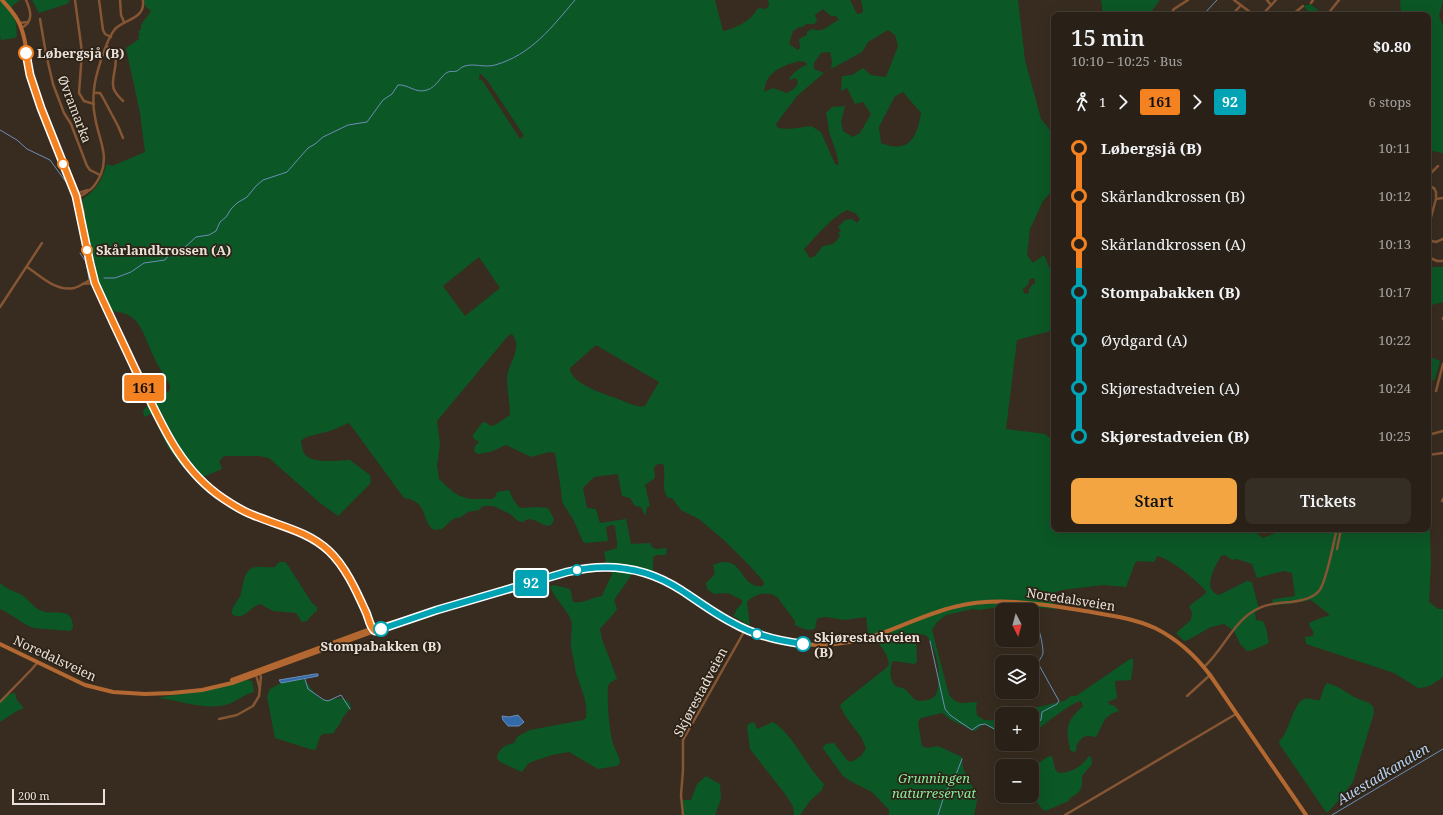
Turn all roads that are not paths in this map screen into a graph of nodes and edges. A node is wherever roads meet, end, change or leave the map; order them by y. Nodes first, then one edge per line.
1 (2, 0) edge
2 (26, 0) edge
3 (75, 0) edge
4 (99, 0) edge
5 (120, 0) edge
6 (1188, 0) edge
7 (1234, 0) edge
8 (1267, 0) edge
9 (1276, 0) edge
10 (1339, 0) edge
11 (143, 1) dead end
12 (1241, 5) junction
13 (1272, 5) junction
14 (1303, 6) dead end
15 (1172, 12) edge
16 (1235, 12) edge
17 (1250, 12) edge
18 (1265, 12) edge
19 (1296, 12) edge
20 (1329, 12) edge
21 (40, 19) dead end
22 (28, 22) junction
23 (124, 22) junction
24 (19, 23) junction
25 (21, 28) junction
26 (110, 37) junction
27 (107, 47) junction
28 (94, 93) junction
29 (123, 101) dead end
30 (94, 104) junction
31 (123, 138) dead end
32 (1438, 166) dead end
33 (1431, 173) edge
34 (100, 175) junction
35 (1431, 187) edge
36 (78, 195) junction
37 (1443, 198) edge
38 (1436, 199) junction
39 (1431, 217) edge
40 (1443, 239) edge
41 (1431, 241) edge
42 (42, 244) dead end
43 (1431, 259) edge
44 (1443, 261) edge
45 (27, 267) junction
46 (94, 280) junction
47 (0, 307) edge
48 (1443, 364) edge
49 (1436, 390) dead end
50 (1443, 431) edge
51 (1431, 434) edge
52 (1443, 453) edge
53 (1431, 455) edge
54 (1336, 532) edge
55 (1340, 532) edge
56 (1337, 549) dead end
57 (374, 629) junction
58 (745, 629) junction
59 (0, 644) edge
60 (38, 661) junction
61 (1204, 667) junction
62 (257, 673) junction
63 (1210, 675) junction
64 (1187, 696) dead end
65 (0, 702) edge
66 (1236, 714) junction
67 (219, 719) dead end
68 (683, 815) edge
69 (1065, 815) edge
70 (1306, 815) edge

1 - 24 main road
2 - 22 street
3 - 30 street
4 - 26 street
5 - 23 street
6 - 15 street
7 - 12 street
8 - 13 street
9 - 13 street
10 - 20 street
11 - 23 street
12 - 16 street
12 - 17 street
13 - 18 street
14 - 19 street
21 - 34 street, Øvramarka
22 - 24 street
22 - 25 street
23 - 26 street
24 - 25 main road
25 - 36 main road
26 - 27 street
27 - 28 street
27 - 29 street
28 - 30 street
28 - 31 street
30 - 34 street
32 - 33 street
34 - 36 street
35 - 38 street
36 - 46 main road
37 - 38 street
38 - 39 street
40 - 41 street
42 - 45 street
43 - 44 street
45 - 46 street
45 - 47 street
46 - 57 main road
48 - 49 street
50 - 51 street
52 - 53 street
54 - 61 street
55 - 56 street
57 - 58 main road, Noredalsveien
57 - 62 main road, Noredalsveien
58 - 61 main road, Noredalsveien
58 - 68 street, Skjørestadveien
59 - 60 main road, Noredalsveien
60 - 62 main road, Noredalsveien
60 - 65 street
61 - 63 main road, Noredalsveien
62 - 67 street
63 - 64 street
63 - 66 main road, Noredalsveien
66 - 69 street
66 - 70 main road, Noredalsveien

